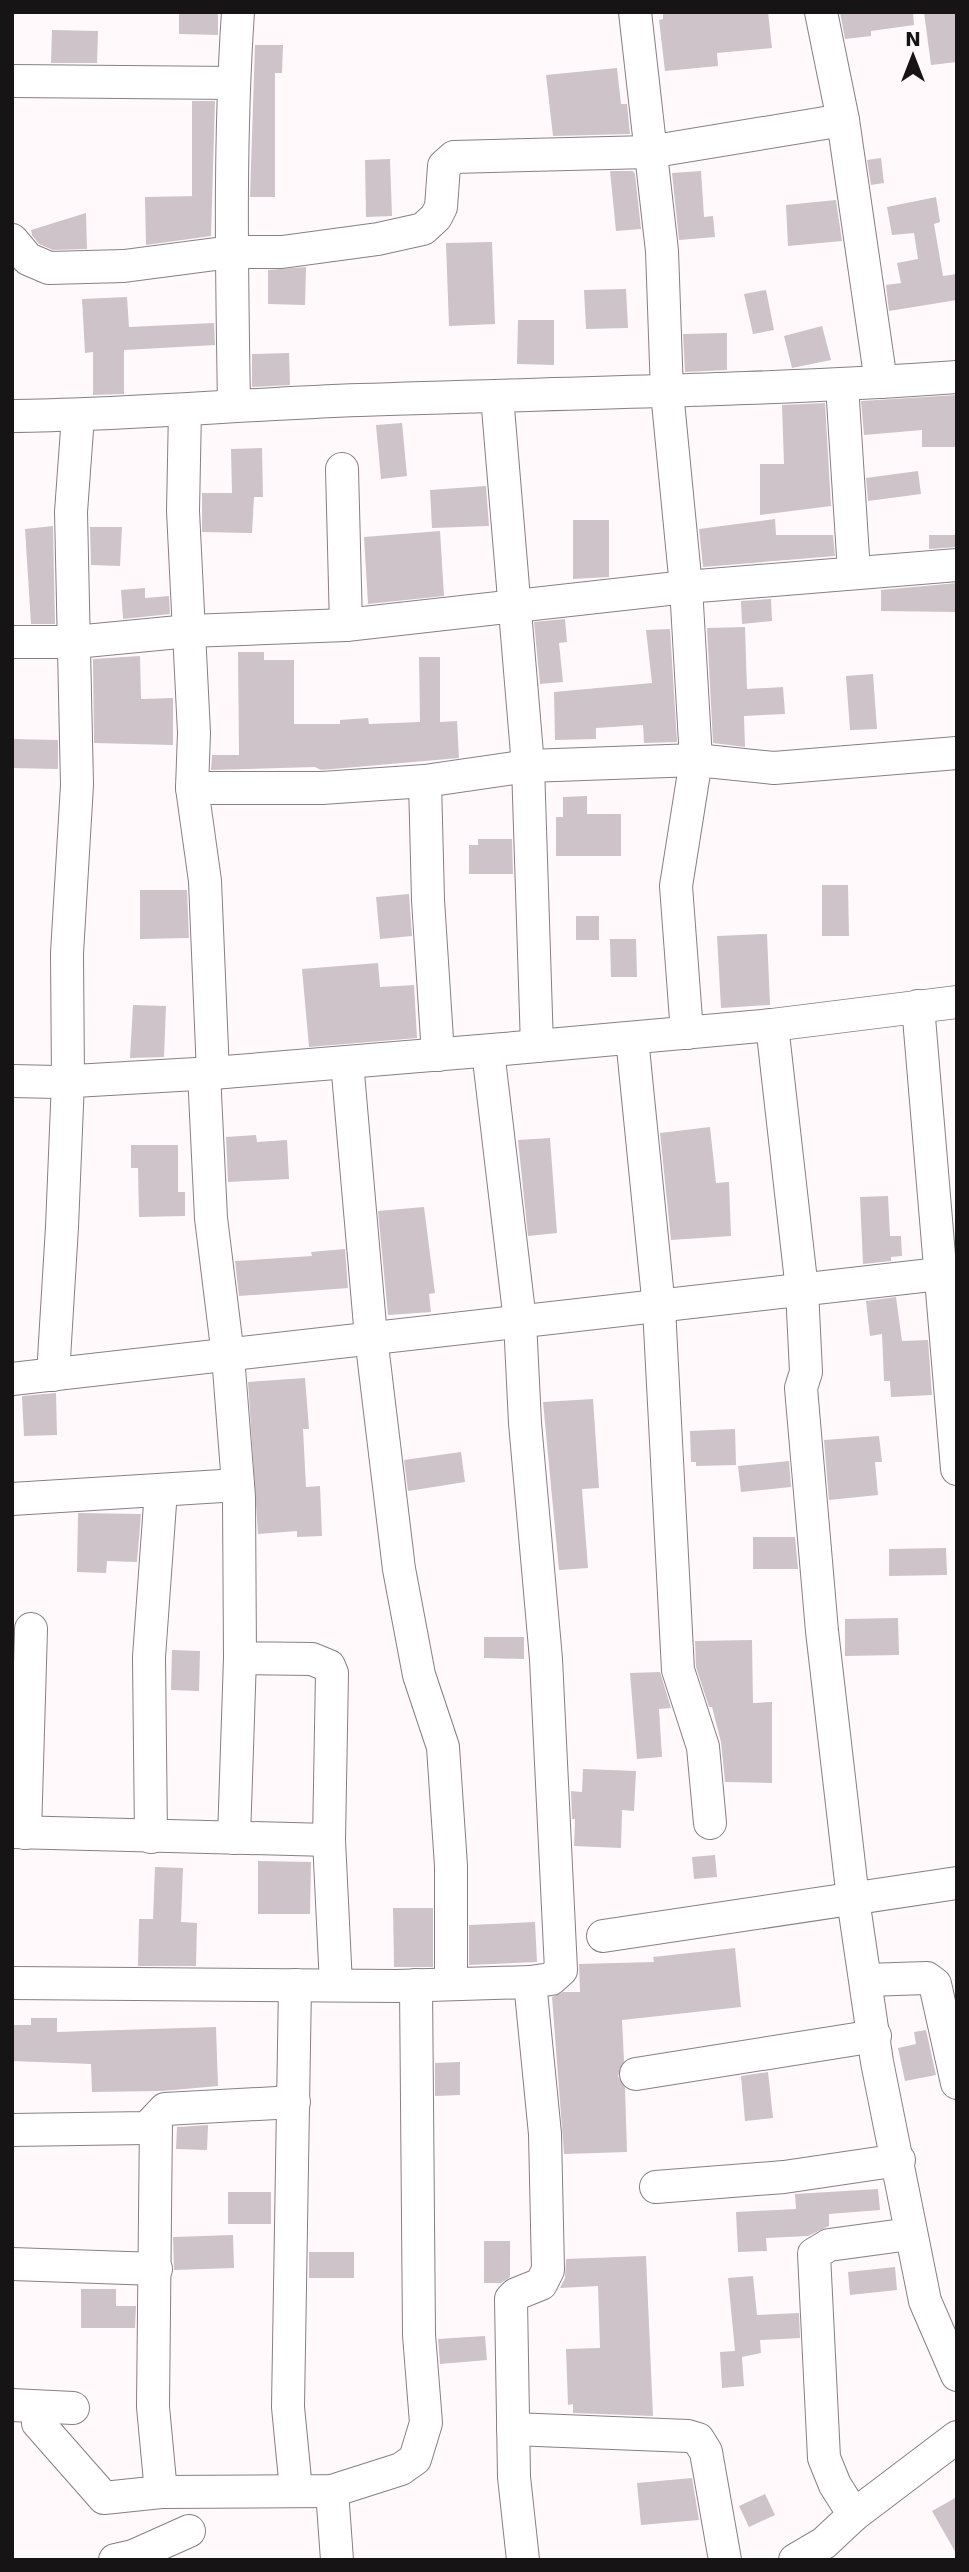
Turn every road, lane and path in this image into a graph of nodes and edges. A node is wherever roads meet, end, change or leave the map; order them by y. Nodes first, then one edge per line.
1 (238, 12) edge
2 (635, 12) edge
3 (821, 12) edge
4 (12, 81) edge
5 (233, 83) junction
6 (843, 120) junction
7 (649, 152) junction
8 (12, 240) edge
9 (231, 252) junction
10 (957, 377) edge
11 (881, 382) junction
12 (842, 386) junction
13 (667, 392) junction
14 (497, 396) junction
15 (234, 407) junction
16 (185, 410) junction
17 (12, 416) edge
18 (78, 416) junction
19 (342, 469) dead end
20 (957, 565) edge
21 (854, 572) junction
22 (686, 587) junction
23 (516, 605) junction
24 (346, 625) junction
25 (189, 631) junction
26 (12, 642) edge
27 (75, 642) junction
28 (957, 753) edge
29 (696, 760) junction
30 (528, 766) junction
31 (425, 781) junction
32 (192, 788) junction
33 (957, 1002) edge
34 (918, 1006) junction
35 (772, 1025) junction
36 (687, 1033) junction
37 (632, 1038) junction
38 (537, 1046) junction
39 (488, 1051) junction
40 (438, 1055) junction
41 (347, 1062) junction
42 (208, 1073) junction
43 (12, 1081) edge
44 (68, 1081) junction
45 (949, 1273) edge
46 (802, 1290) junction
47 (659, 1308) junction
48 (520, 1321) junction
49 (372, 1337) junction
50 (228, 1356) junction
51 (53, 1375) junction
52 (12, 1379) edge
53 (957, 1469) edge
54 (238, 1485) junction
55 (161, 1490) junction
56 (12, 1499) edge
57 (31, 1629) dead end
58 (240, 1658) junction
59 (710, 1824) dead end
60 (18, 1832) edge
61 (151, 1837) junction
62 (234, 1838) junction
63 (329, 1840) junction
64 (957, 1883) edge
65 (853, 1899) junction
66 (603, 1936) dead end
67 (866, 1980) junction
68 (530, 1982) junction
69 (12, 1983) edge
70 (452, 1984) junction
71 (295, 1985) junction
72 (336, 1985) junction
73 (416, 1985) junction
74 (874, 2036) junction
75 (636, 2074) dead end
76 (957, 2083) edge
77 (294, 2102) junction
78 (156, 2119) junction
79 (12, 2130) edge
80 (899, 2161) junction
81 (656, 2187) dead end
82 (910, 2234) junction
83 (12, 2264) edge
84 (156, 2269) junction
85 (957, 2375) edge
86 (12, 2405) edge
87 (73, 2408) dead end
88 (38, 2423) dead end
89 (513, 2429) junction
90 (957, 2437) edge
91 (296, 2490) junction
92 (332, 2491) junction
93 (175, 2492) junction
94 (854, 2515) junction
95 (190, 2545) edge
96 (831, 2551) edge
97 (115, 2560) edge
98 (337, 2560) edge
99 (523, 2560) edge
100 (725, 2560) edge
101 (795, 2560) edge

1 - 5 street
2 - 7 street
3 - 6 street
4 - 5 street
5 - 9 street
6 - 7 street
6 - 11 street
7 - 9 street
7 - 13 street
8 - 9 street
9 - 15 street
10 - 11 street
11 - 12 street
12 - 13 street
12 - 21 street
13 - 14 street
13 - 22 street
14 - 15 street
14 - 23 street
15 - 16 street
16 - 18 street
16 - 25 street
17 - 18 street
18 - 27 street
19 - 24 street
20 - 21 street
21 - 22 street
22 - 23 street
22 - 29 street
23 - 24 street
23 - 30 street
24 - 25 street
25 - 27 street
25 - 32 street
26 - 27 street
27 - 44 street
28 - 29 street
29 - 30 street
29 - 36 street
30 - 31 street
30 - 38 street
31 - 32 street
31 - 40 street
32 - 42 street
33 - 34 street
34 - 35 street
34 - 45 street
35 - 36 street
35 - 46 street
36 - 37 street
37 - 38 street
37 - 47 street
38 - 39 street
39 - 40 street
39 - 48 street
40 - 41 street
41 - 42 street
41 - 49 street
42 - 44 street
42 - 50 street
43 - 44 street
44 - 51 street
45 - 46 street
45 - 53 street
46 - 47 street
46 - 65 street
47 - 48 street
47 - 59 street
48 - 49 street
48 - 68 street
49 - 50 street
49 - 70 street
50 - 51 street
50 - 54 street
51 - 52 street
54 - 55 street
54 - 58 street
55 - 56 street
55 - 61 street
57 - 60 street
58 - 62 street
58 - 63 street
60 - 61 street
61 - 62 street
62 - 63 street
63 - 72 street
64 - 65 street
65 - 66 street
65 - 67 street
67 - 74 street
67 - 76 street
68 - 70 street
68 - 89 street
69 - 71 street
70 - 73 street
71 - 72 street
71 - 77 street
72 - 73 street
73 - 92 street
74 - 75 street
74 - 80 street
77 - 78 street
77 - 91 street
78 - 79 street
78 - 84 street
80 - 81 street
80 - 82 street
82 - 85 street
82 - 94 street
83 - 84 street
84 - 93 street
86 - 87 street
88 - 93 street
89 - 99 street
89 - 100 street
90 - 94 street
91 - 92 street
91 - 93 street
92 - 98 street
93 - 95 street
94 - 96 street
95 - 97 street
96 - 101 street

